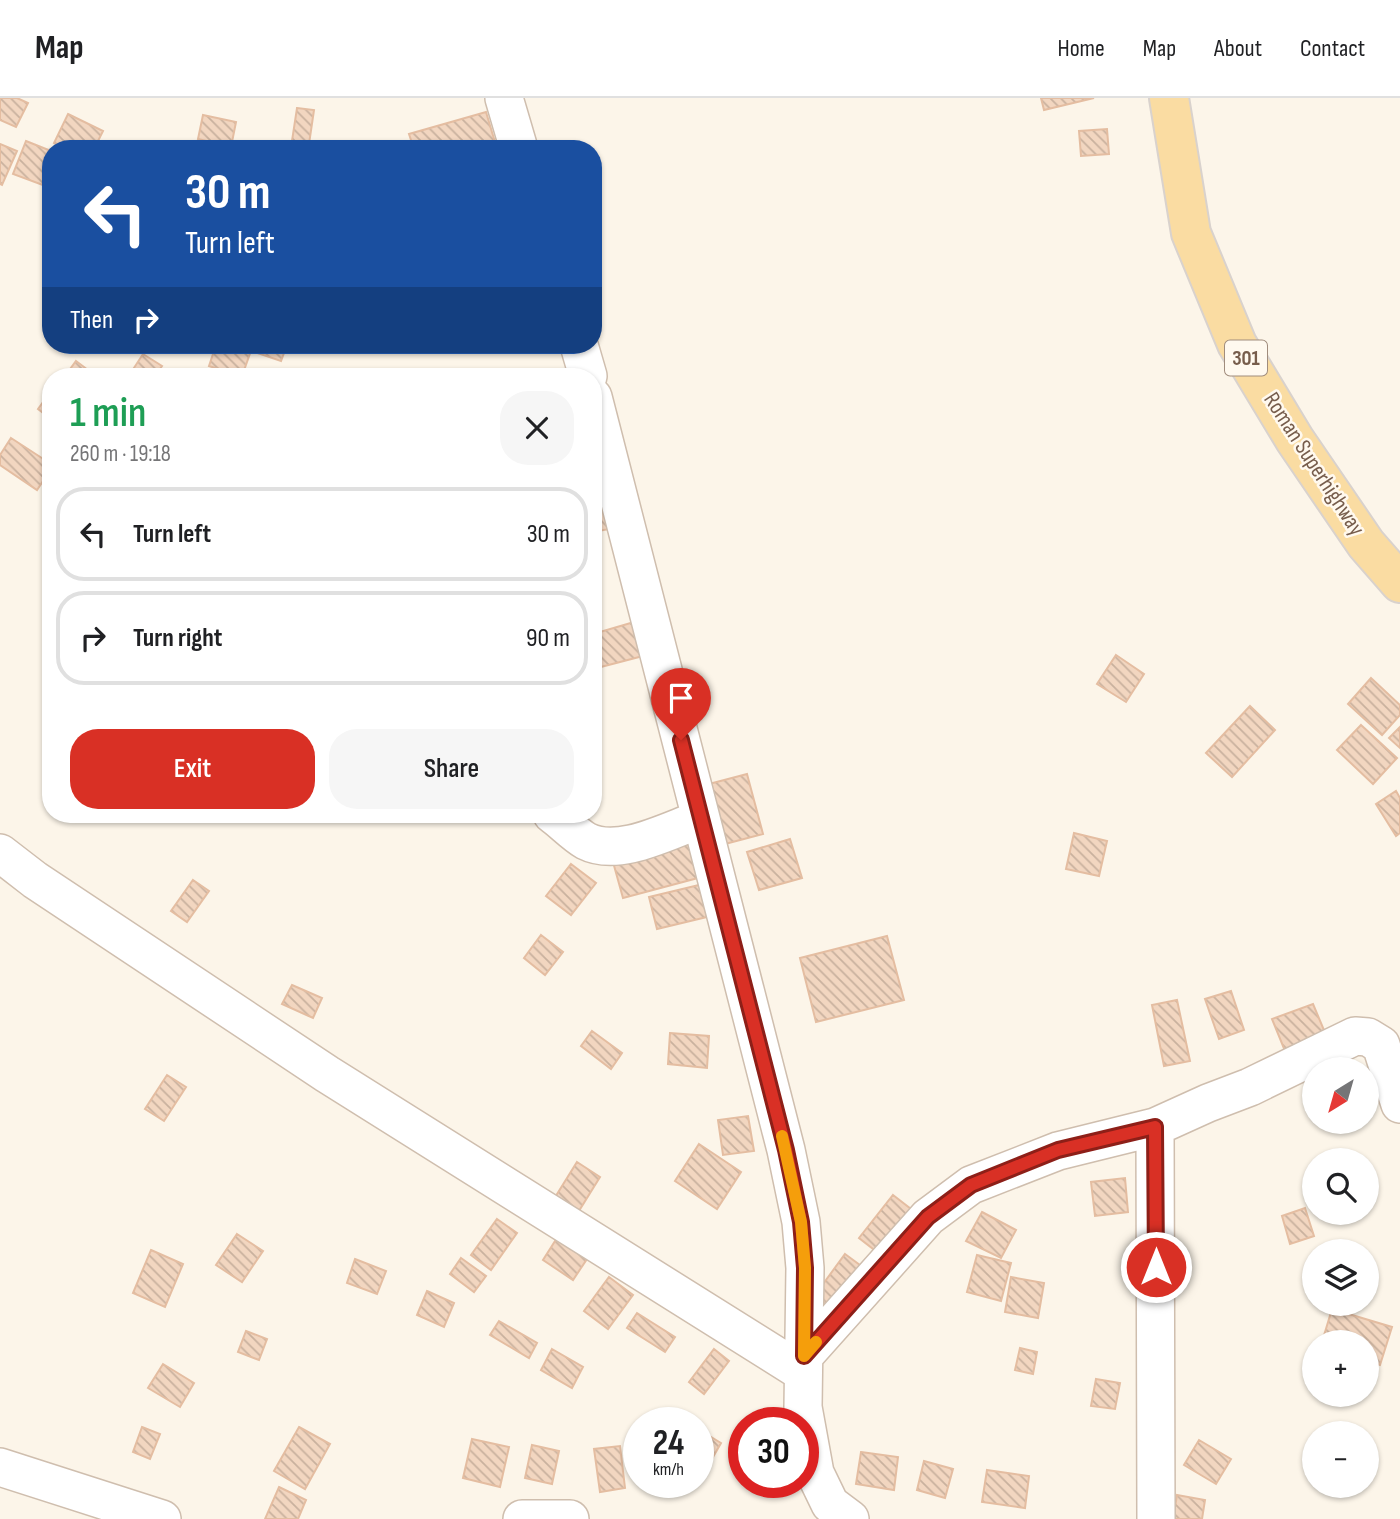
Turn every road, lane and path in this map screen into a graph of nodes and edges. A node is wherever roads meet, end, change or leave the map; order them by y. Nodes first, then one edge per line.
1 (504, 98) edge
2 (1169, 98) edge
3 (516, 140) edge
4 (602, 432) edge
5 (1400, 583) edge
6 (701, 819) junction
7 (563, 823) edge
8 (0, 853) edge
9 (1400, 1104) edge
10 (1155, 1127) junction
11 (803, 1364) junction
12 (0, 1466) edge
13 (162, 1519) edge
14 (522, 1519) edge
15 (570, 1519) edge
16 (850, 1519) edge
17 (1156, 1519) edge

1 - 3 street
2 - 5 main road, Roman Superhighway / 301
4 - 6 street
6 - 7 street
6 - 11 street
8 - 11 street
9 - 10 street
10 - 11 street
10 - 17 street
11 - 16 street
12 - 13 street
14 - 15 street

